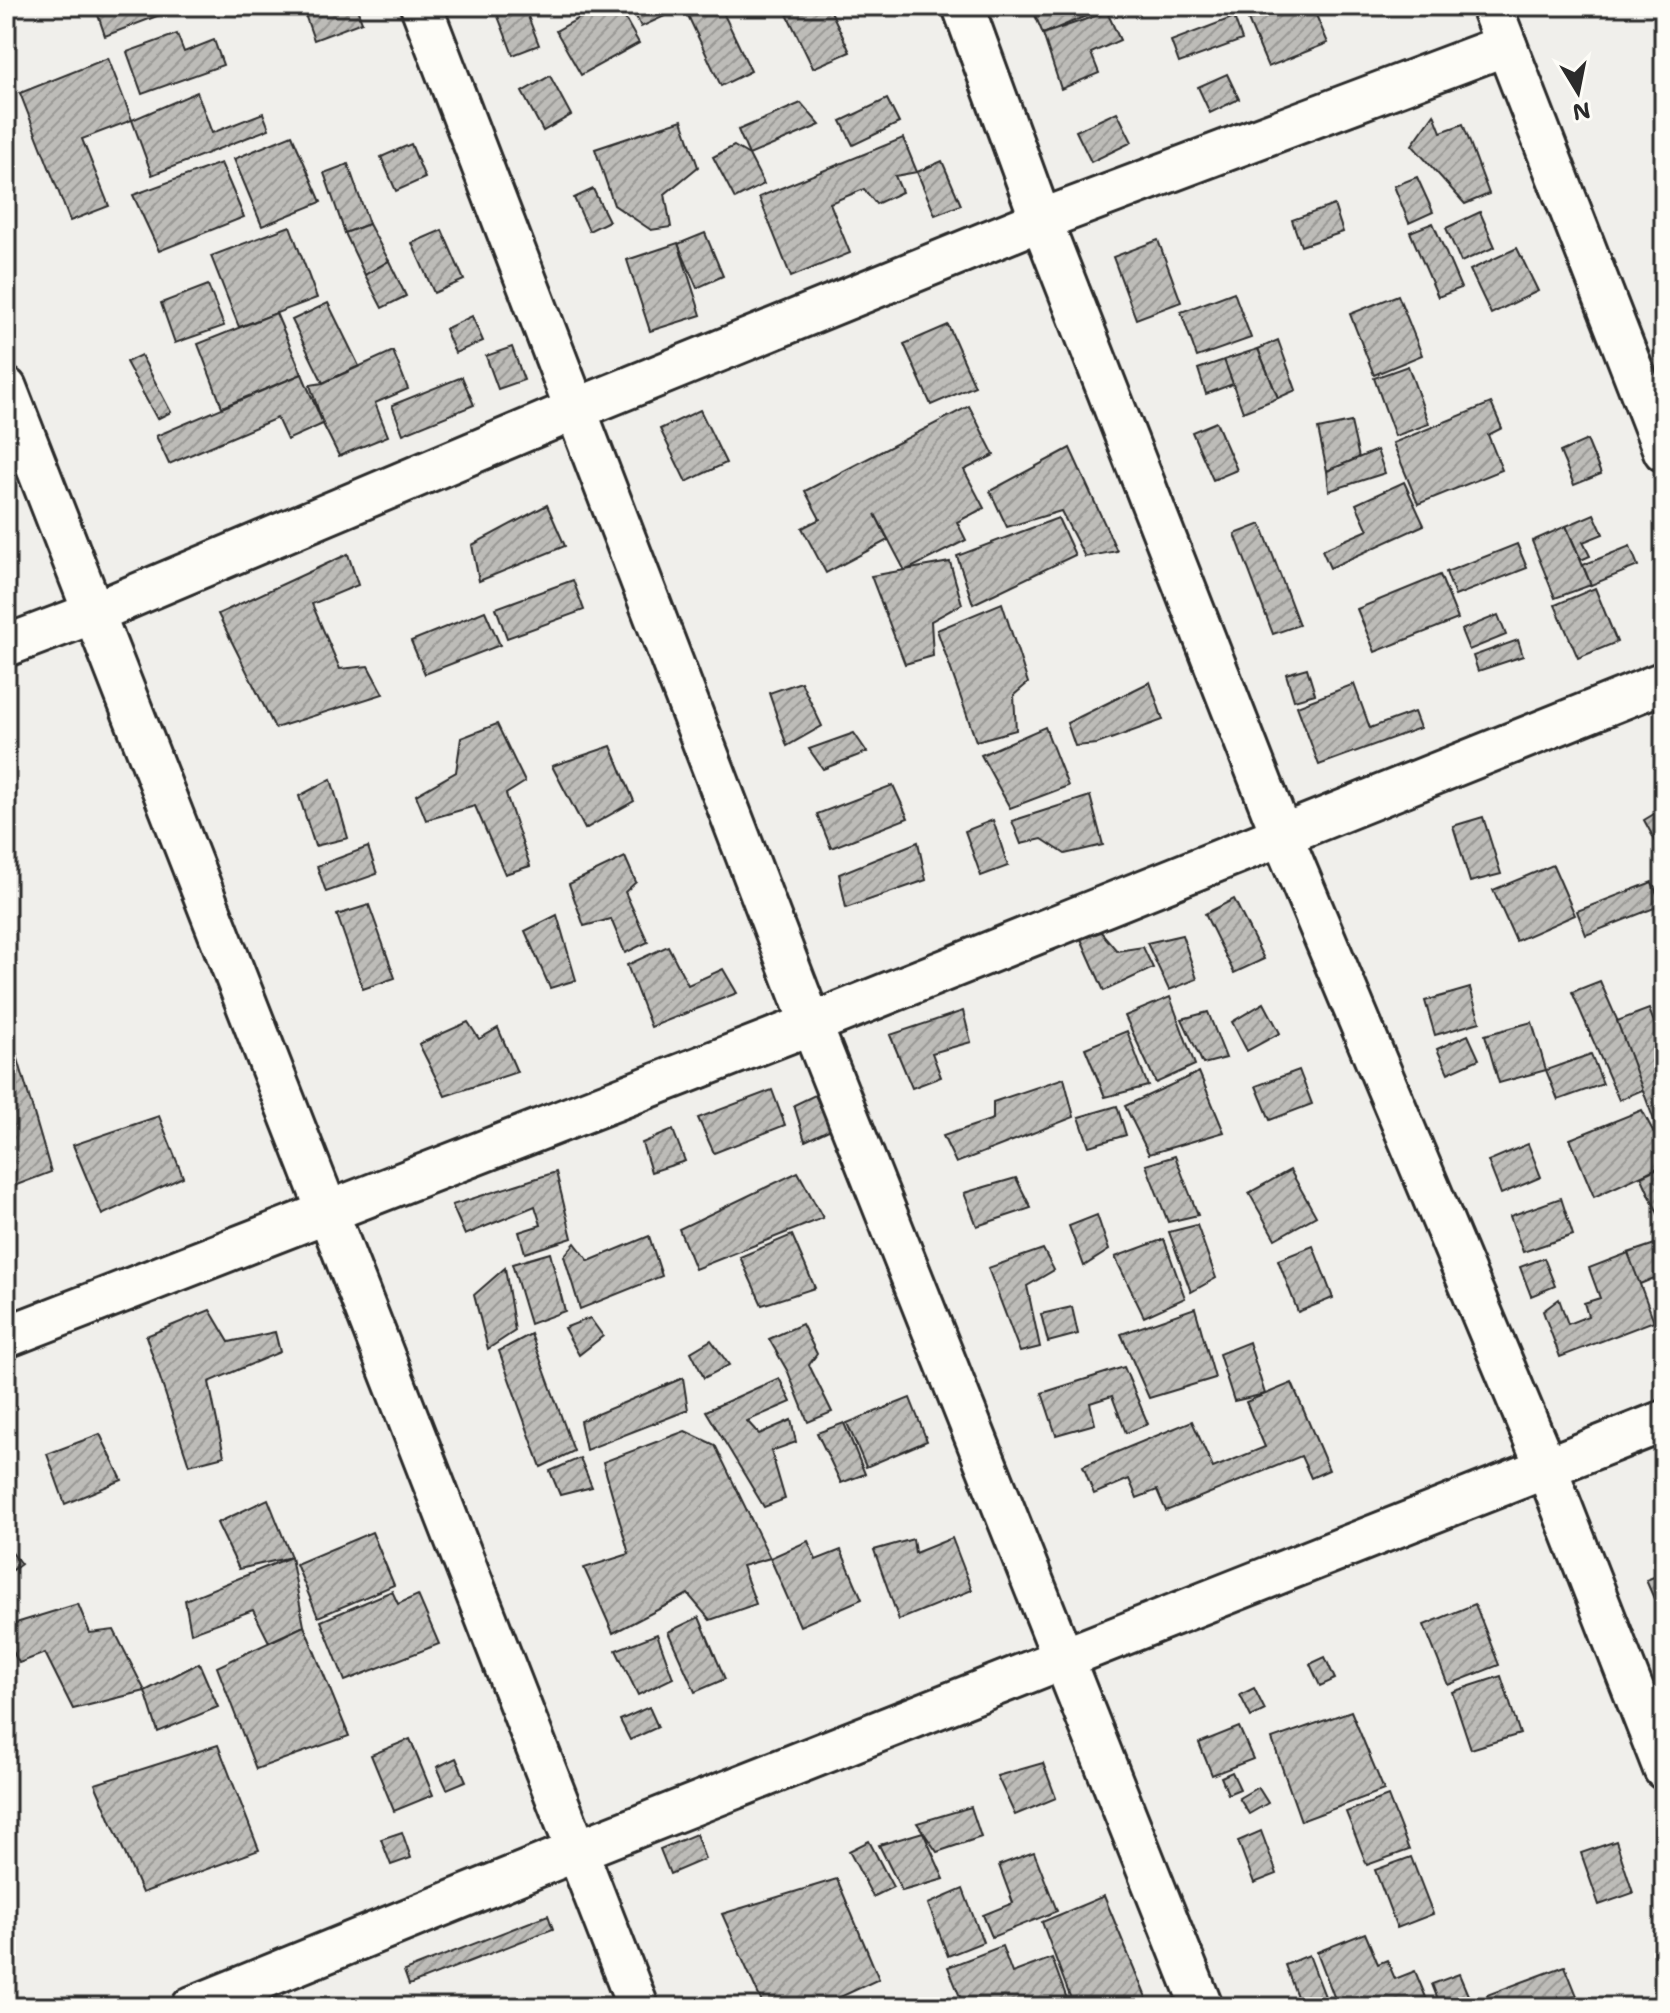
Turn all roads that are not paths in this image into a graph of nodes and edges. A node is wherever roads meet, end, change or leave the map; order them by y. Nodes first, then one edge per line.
1 (421, 6) edge
2 (963, 6) edge
3 (1491, 6) edge
4 (1506, 45) junction
5 (1041, 220) junction
6 (6, 388) edge
7 (574, 410) junction
8 (1664, 451) edge
9 (93, 613) junction
10 (6, 646) edge
11 (1664, 682) edge
12 (1282, 836) junction
13 (811, 1024) junction
14 (328, 1213) junction
15 (6, 1337) edge
16 (1664, 1421) edge
17 (1546, 1467) junction
18 (1064, 1658) junction
19 (1664, 1769) edge
20 (576, 1851) junction
21 (192, 2007) edge
22 (638, 2007) edge
23 (1202, 2007) edge

1 - 7 street
2 - 5 street
3 - 4 street
4 - 5 street
4 - 8 street
5 - 7 street
5 - 12 street
6 - 9 street
7 - 9 street
7 - 13 street
9 - 10 street
9 - 14 street
11 - 12 street
12 - 13 street
12 - 17 street
13 - 14 street
13 - 18 street
14 - 15 street
14 - 20 street
16 - 17 street
17 - 18 street
17 - 19 street
18 - 20 street
18 - 23 street
20 - 21 street
20 - 22 street

